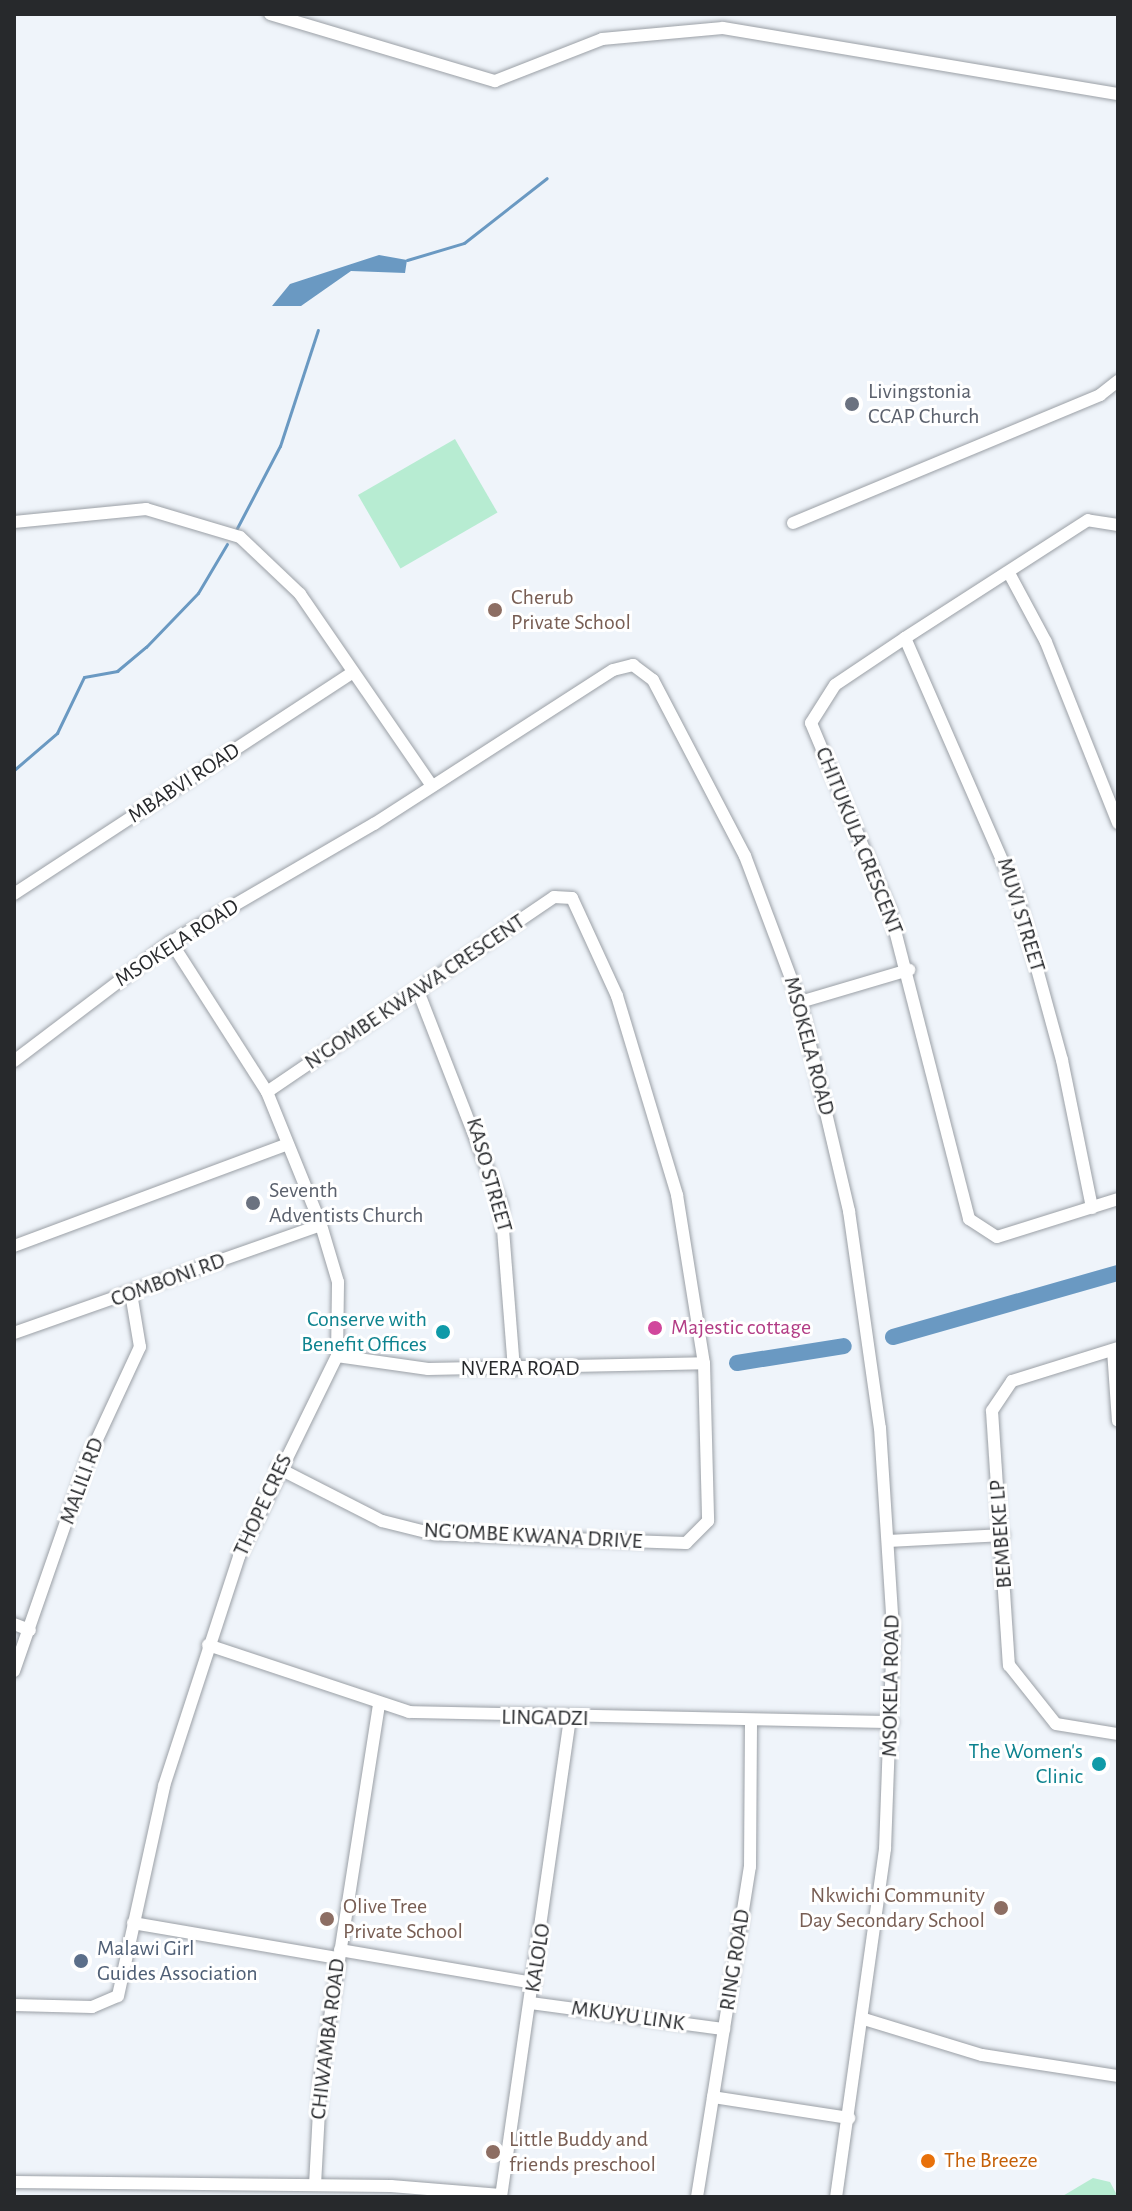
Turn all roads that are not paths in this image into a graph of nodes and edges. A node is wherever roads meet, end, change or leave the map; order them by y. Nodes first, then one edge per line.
1 (270, 14) edge
2 (1118, 94) edge
3 (1118, 381) edge
4 (14, 522) edge
5 (793, 523) dead end
6 (1118, 525) edge
7 (1009, 573) junction
8 (905, 638) junction
9 (353, 672) junction
10 (432, 786) junction
11 (1118, 823) edge
12 (14, 894) edge
13 (171, 942) junction
14 (909, 970) junction
15 (418, 991) junction
16 (800, 1002) junction
17 (14, 1061) edge
18 (267, 1092) junction
19 (288, 1144) junction
20 (1118, 1199) edge
21 (1092, 1208) junction
22 (321, 1225) junction
23 (14, 1246) edge
24 (131, 1293) junction
25 (14, 1333) edge
26 (1116, 1349) edge
27 (337, 1356) junction
28 (704, 1363) junction
29 (514, 1369) junction
30 (1118, 1421) edge
31 (278, 1468) junction
32 (1003, 1535) junction
33 (889, 1541) junction
34 (14, 1624) edge
35 (30, 1630) junction
36 (208, 1645) junction
37 (14, 1671) edge
38 (379, 1705) junction
39 (570, 1718) junction
40 (751, 1722) junction
41 (892, 1722) junction
42 (1118, 1734) edge
43 (133, 1923) junction
44 (339, 1954) junction
45 (534, 1983) junction
46 (531, 2003) junction
47 (14, 2005) edge
48 (864, 2019) junction
49 (724, 2029) junction
50 (1118, 2076) edge
51 (713, 2097) junction
52 (849, 2118) junction
53 (14, 2182) edge
54 (74, 2183) junction
55 (315, 2185) junction
56 (501, 2196) edge
57 (74, 2197) edge
58 (697, 2197) edge
59 (836, 2197) edge

1 - 2 street
3 - 5 street
4 - 9 street
6 - 7 street, CHITUKULA CRESCENT
7 - 8 street, CHITUKULA CRESCENT
7 - 11 street
8 - 14 street, CHITUKULA CRESCENT
8 - 21 street, MUVI STREET
9 - 10 street
9 - 12 street, MBABVI ROAD
10 - 13 street, MSOKELA ROAD
10 - 16 street, MSOKELA ROAD
13 - 17 street, MSOKELA ROAD
13 - 18 street, THOPE CRES
14 - 16 street
14 - 21 street, CHITUKULA CRESCENT
15 - 18 street, N'GOMBE KWAWA CRESCENT
15 - 28 street, N'GOMBE KWAWA CRESCENT
15 - 29 street, KASO STREET
16 - 33 street, MSOKELA ROAD
18 - 19 street, THOPE CRES
19 - 22 street, THOPE CRES
19 - 23 street
20 - 21 street, CHITUKULA CRESCENT
22 - 24 street, COMBONI RD
22 - 27 street, THOPE CRES
24 - 25 street, COMBONI RD
24 - 35 street, MALILI RD
26 - 30 street
26 - 32 street, BEMBEKE LP
27 - 29 street, NVERA ROAD
27 - 31 street, THOPE CRES
28 - 29 street, NVERA ROAD
28 - 31 street, NG'OMBE KWANA DRIVE
31 - 36 street, THOPE CRES
32 - 33 street
32 - 42 street, BEMBEKE LP
33 - 41 street, MSOKELA ROAD
34 - 35 street
35 - 37 street, MALILI RD
36 - 38 street, LINGADZI
36 - 43 street, THOPE CRES
38 - 39 street, LINGADZI
38 - 44 street, CHIWAMBA ROAD
39 - 40 street, LINGADZI
39 - 45 street, KALOLO
40 - 41 street, LINGADZI
40 - 49 street, RING ROAD
41 - 48 street, MSOKELA ROAD
43 - 44 street
43 - 47 street, THOPE CRES
44 - 45 street
44 - 55 street, CHIWAMBA ROAD
45 - 46 street, KALOLO
46 - 49 street, MKUYU LINK
46 - 56 street, KALOLO
48 - 50 street
48 - 52 street, MSOKELA ROAD
49 - 51 street, RING ROAD
51 - 52 street
51 - 58 street, RING ROAD
52 - 59 street, MSOKELA ROAD
53 - 54 street
54 - 55 street
54 - 57 street
55 - 56 street

